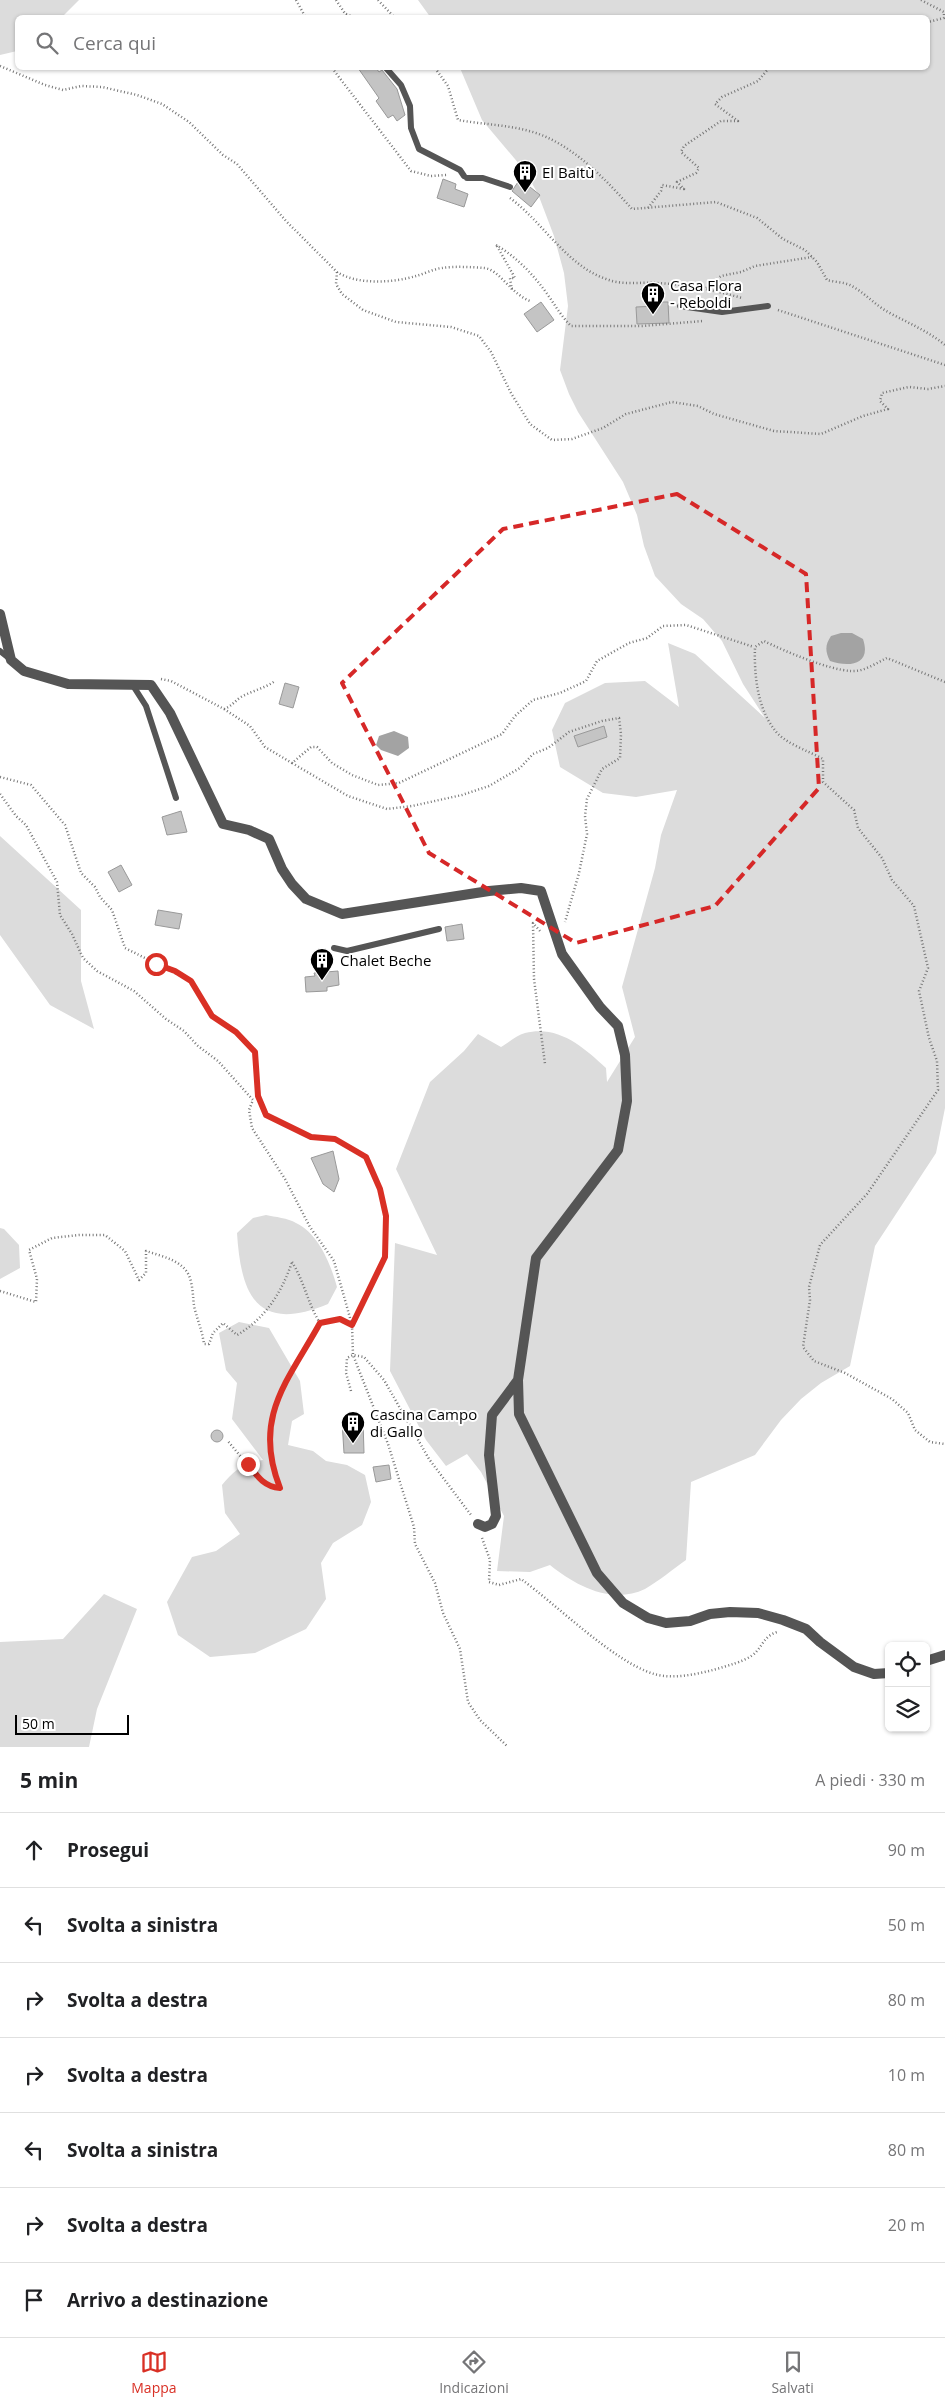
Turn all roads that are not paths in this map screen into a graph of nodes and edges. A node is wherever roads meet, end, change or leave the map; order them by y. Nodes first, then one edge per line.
1 (388, 70) edge
2 (510, 187) dead end
3 (680, 306) dead end
4 (768, 306) dead end
5 (0, 614) edge
6 (0, 651) edge
7 (11, 660) junction
8 (132, 684) junction
9 (176, 798) dead end
10 (439, 929) dead end
11 (334, 948) dead end
12 (518, 1380) junction
13 (478, 1524) road end
14 (945, 1655) edge
15 (930, 1660) edge
16 (885, 1673) edge

1 - 2 lane
3 - 4 lane
5 - 7 street
6 - 7 lane
7 - 8 street
8 - 9 lane
8 - 12 street
10 - 11 lane
12 - 13 street
12 - 16 street
14 - 15 street

